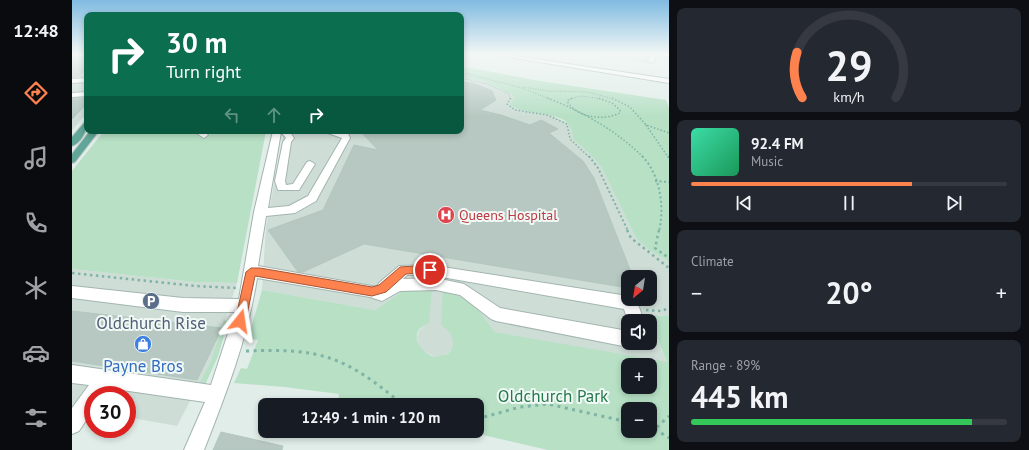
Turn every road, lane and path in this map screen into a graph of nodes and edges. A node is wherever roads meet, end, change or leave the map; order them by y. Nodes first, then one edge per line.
1 (473, 75) edge
2 (630, 75) edge
3 (84, 79) edge
4 (464, 79) edge
5 (72, 81) edge
6 (669, 81) edge
7 (519, 87) junction
8 (84, 94) edge
9 (72, 95) edge
10 (621, 102) junction
11 (612, 103) junction
12 (578, 112) junction
13 (646, 125) junction
14 (84, 129) edge
15 (669, 133) edge
16 (93, 134) edge
17 (287, 134) edge
18 (344, 134) edge
19 (276, 135) edge
20 (287, 142) junction
21 (72, 143) edge
22 (669, 158) edge
23 (72, 160) edge
24 (310, 164) dead end
25 (655, 181) junction
26 (669, 182) edge
27 (260, 212) junction
28 (669, 258) edge
29 (669, 268) edge
30 (251, 272) junction
31 (72, 273) edge
32 (235, 288) dead end
33 (372, 291) junction
34 (72, 292) edge
35 (245, 306) junction
36 (669, 308) edge
37 (634, 314) edge
38 (621, 338) edge
39 (232, 352) junction
40 (72, 374) edge
41 (104, 379) junction
42 (217, 396) junction
43 (394, 398) edge
44 (669, 416) edge
45 (484, 417) edge
46 (621, 420) edge
47 (72, 424) edge
48 (657, 427) edge
49 (657, 430) edge
50 (669, 438) edge
51 (194, 450) edge

1 - 7 path
2 - 6 street
3 - 5 street
4 - 29 path
7 - 10 path
7 - 12 path
8 - 9 street
10 - 11 path
10 - 13 path
11 - 12 path
11 - 12 path
12 - 25 path
13 - 15 path
13 - 22 path
14 - 21 main road
16 - 23 main road
17 - 20 street
18 - 27 street
19 - 20 street
19 - 27 street
20 - 24 street
25 - 26 path
25 - 28 path
27 - 30 street
30 - 33 street
30 - 35 street
31 - 32 path
33 - 37 street
33 - 38 street
34 - 35 street
35 - 39 street
36 - 37 path
39 - 42 street
39 - 43 path
40 - 41 street
41 - 42 street
41 - 47 street
42 - 51 street
44 - 48 path
45 - 46 path
49 - 50 path

